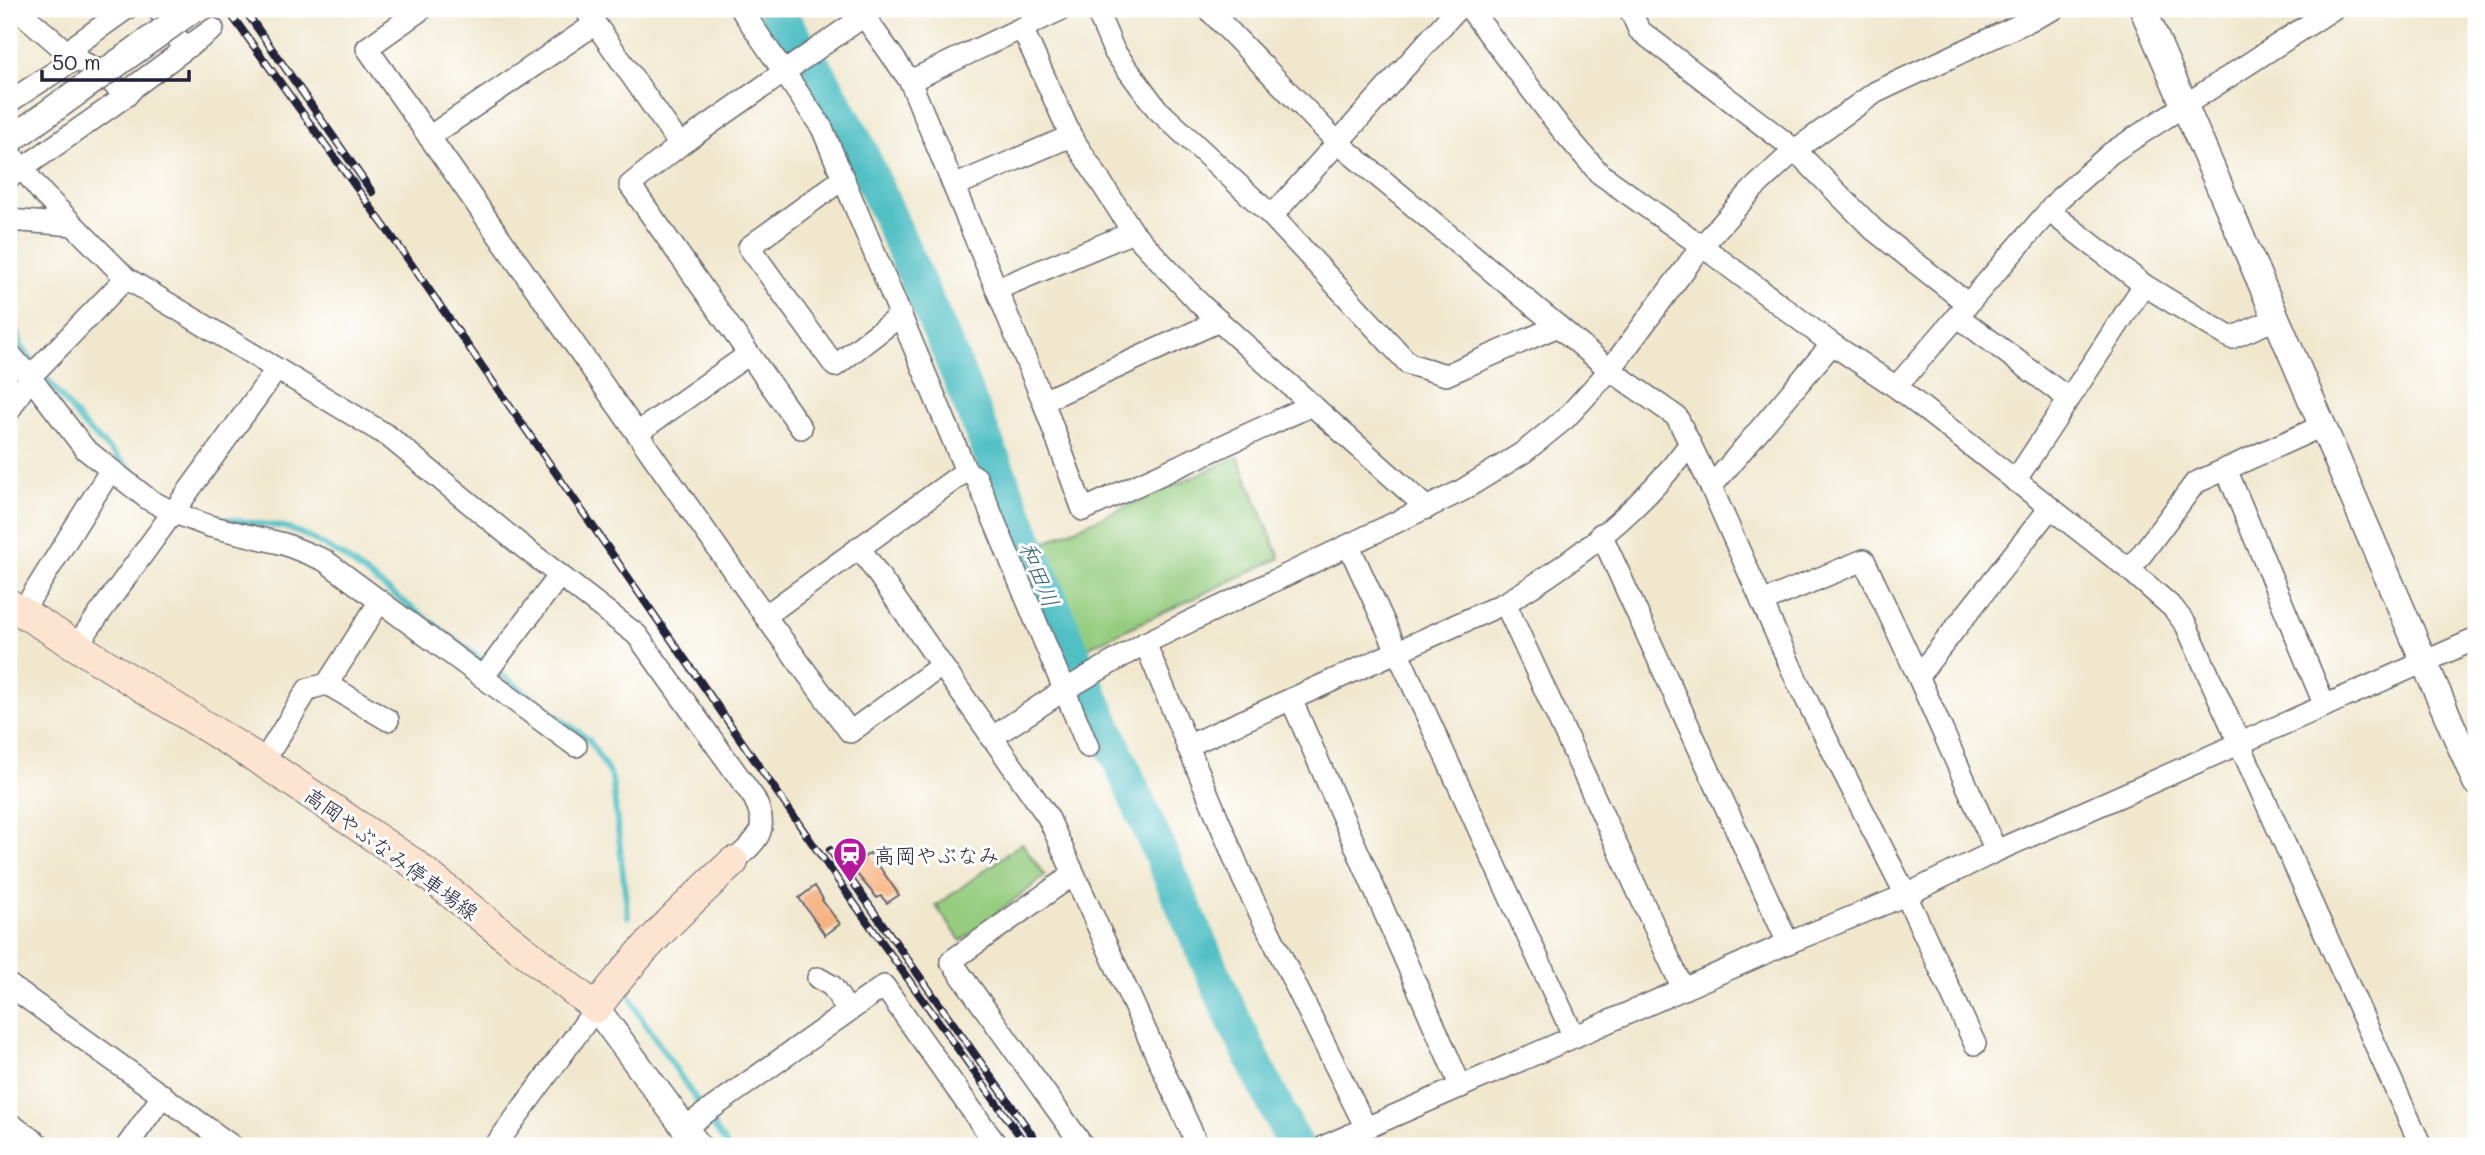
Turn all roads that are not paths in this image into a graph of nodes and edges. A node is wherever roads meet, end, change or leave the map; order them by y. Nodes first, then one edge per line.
1 (18, 9) edge
2 (126, 9) edge
3 (158, 9) edge
4 (193, 9) edge
5 (422, 9) edge
6 (741, 9) edge
7 (1062, 9) edge
8 (1096, 9) edge
9 (1208, 9) edge
10 (1457, 9) edge
11 (1471, 9) edge
12 (1630, 9) edge
13 (2054, 9) edge
14 (2143, 9) edge
15 (2333, 9) edge
16 (869, 12) edge
17 (590, 16) edge
18 (1022, 28) junction
19 (213, 29) dead end
20 (185, 49) junction
21 (136, 53) dead end
22 (75, 59) junction
23 (791, 68) junction
24 (105, 76) junction
25 (910, 81) junction
26 (126, 96) junction
27 (9, 102) edge
28 (2183, 107) junction
29 (1071, 136) junction
30 (429, 137) junction
31 (9, 141) edge
32 (1338, 143) junction
33 (680, 145) junction
34 (1795, 150) junction
35 (9, 152) edge
36 (16, 174) edge
37 (844, 177) junction
38 (954, 186) junction
39 (2049, 211) junction
40 (1272, 216) junction
41 (18, 222) edge
42 (73, 225) junction
43 (1133, 232) junction
44 (1701, 247) junction
45 (126, 278) junction
46 (2144, 285) junction
47 (997, 289) junction
48 (1963, 310) junction
49 (901, 315) junction
50 (2276, 319) junction
51 (1219, 321) junction
52 (1558, 326) junction
53 (1832, 344) junction
54 (9, 353) edge
55 (749, 354) junction
56 (276, 369) junction
57 (1611, 370) junction
58 (32, 375) junction
59 (1896, 387) junction
60 (2069, 399) junction
61 (1043, 401) junction
62 (1312, 405) junction
63 (9, 411) edge
64 (2322, 426) junction
65 (801, 428) dead end
66 (637, 433) junction
67 (1690, 444) junction
68 (2227, 469) junction
69 (110, 471) junction
70 (966, 471) junction
71 (2015, 481) junction
72 (1711, 487) junction
73 (1427, 508) junction
74 (2050, 508) junction
75 (172, 512) junction
76 (1601, 534) junction
77 (1349, 546) junction
78 (859, 547) junction
79 (2130, 570) junction
80 (559, 575) junction
81 (380, 601) junction
82 (1505, 603) junction
83 (1762, 603) junction
84 (15, 608) edge
85 (765, 616) junction
86 (2476, 639) edge
87 (1144, 643) junction
88 (76, 646) junction
89 (1398, 651) junction
90 (2425, 662) junction
91 (941, 666) junction
92 (1918, 676) junction
93 (483, 677) junction
94 (327, 684) junction
95 (1065, 690) junction
96 (1291, 699) junction
97 (2325, 706) junction
98 (388, 720) dead end
99 (991, 738) junction
100 (2240, 744) junction
101 (576, 746) dead end
102 (1187, 746) junction
103 (1088, 747) dead end
104 (266, 764) junction
105 (2476, 782) edge
106 (1996, 851) junction
107 (733, 862) joint
108 (1074, 874) junction
109 (1906, 895) junction
110 (1788, 943) junction
111 (818, 978) dead end
112 (9, 985) edge
113 (1683, 989) junction
114 (596, 1008) junction
115 (848, 1011) junction
116 (1574, 1037) junction
117 (1975, 1044) dead end
118 (1461, 1087) junction
119 (163, 1095) junction
120 (9, 1123) edge
121 (1366, 1128) junction
122 (692, 1131) edge
123 (497, 1145) edge
124 (41, 1146) edge
125 (127, 1146) edge
126 (232, 1146) edge
127 (997, 1146) edge
128 (1083, 1146) edge
129 (1198, 1146) edge
130 (1325, 1146) edge
131 (2421, 1146) edge

1 - 22 street
2 - 22 street
3 - 20 street
4 - 31 street, bridge
5 - 30 street
6 - 23 street
7 - 18 street
8 - 40 street
9 - 32 street
10 - 32 street
11 - 44 street
12 - 34 street
13 - 34 street
14 - 28 street
15 - 28 street
16 - 23 street
16 - 25 street
17 - 30 street
17 - 33 street
18 - 25 street
18 - 29 street
19 - 20 street
20 - 26 street
21 - 24 street
22 - 24 street
22 - 27 street
23 - 33 street
23 - 37 street
24 - 26 street
25 - 38 street
26 - 36 street
28 - 39 street
28 - 50 street
29 - 38 street
29 - 43 street
30 - 66 street
32 - 40 street
32 - 52 street
33 - 55 street
34 - 44 street
34 - 48 street
35 - 36 street
36 - 42 street
37 - 49 street
37 - 49 street
38 - 47 street
39 - 46 street
39 - 48 street
40 - 52 street
41 - 42 street
42 - 45 street
43 - 47 street
43 - 51 street
44 - 53 street
44 - 57 street
45 - 56 street
45 - 58 street
46 - 50 street
46 - 60 street
47 - 61 street
48 - 59 street
48 - 60 street
49 - 70 street
50 - 64 street
51 - 61 street
51 - 62 street
52 - 57 street
53 - 59 street
53 - 72 street
54 - 58 street
55 - 65 street
55 - 66 street
56 - 75 street
56 - 80 street
57 - 67 street
57 - 73 street
58 - 63 street
58 - 69 street
59 - 71 street
60 - 71 street
61 - 62 street
62 - 73 street
64 - 68 street
64 - 90 street
66 - 85 street
67 - 72 street
67 - 76 street
68 - 79 street
68 - 97 street
69 - 75 street
69 - 84 street
70 - 78 street
70 - 95 street
71 - 74 street
72 - 83 street
73 - 77 street
74 - 79 street
74 - 92 street
75 - 81 street
75 - 88 street
76 - 82 street
76 - 110 street
77 - 87 street
77 - 89 street
78 - 85 street
78 - 91 street
79 - 100 street
80 - 93 street
80 - 107 street
81 - 93 street
81 - 94 street
82 - 89 street
82 - 113 street
83 - 92 street
83 - 109 street
84 - 88 main road, 高岡やぶなみ停車場線
85 - 91 street
86 - 90 street
87 - 95 street
87 - 102 street
88 - 104 main road, 高岡やぶなみ停車場線
89 - 96 street
89 - 116 street
90 - 97 street
90 - 105 street
91 - 99 street
92 - 106 street
93 - 101 street
94 - 98 street
94 - 104 street
95 - 99 street
95 - 103 street
96 - 102 street
96 - 118 street
97 - 100 street
99 - 108 street
100 - 106 street
100 - 131 street
102 - 121 street
104 - 114 main road, 高岡やぶなみ停車場線
106 - 109 street
107 - 114 main road
108 - 128 street
108 - 129 street
109 - 110 street
109 - 117 street
110 - 113 street
111 - 115 street
112 - 119 street
113 - 116 street
114 - 122 street
114 - 123 street
115 - 122 street
115 - 127 street
116 - 118 street
118 - 121 street
119 - 125 street
119 - 126 street
120 - 124 street
121 - 130 street

